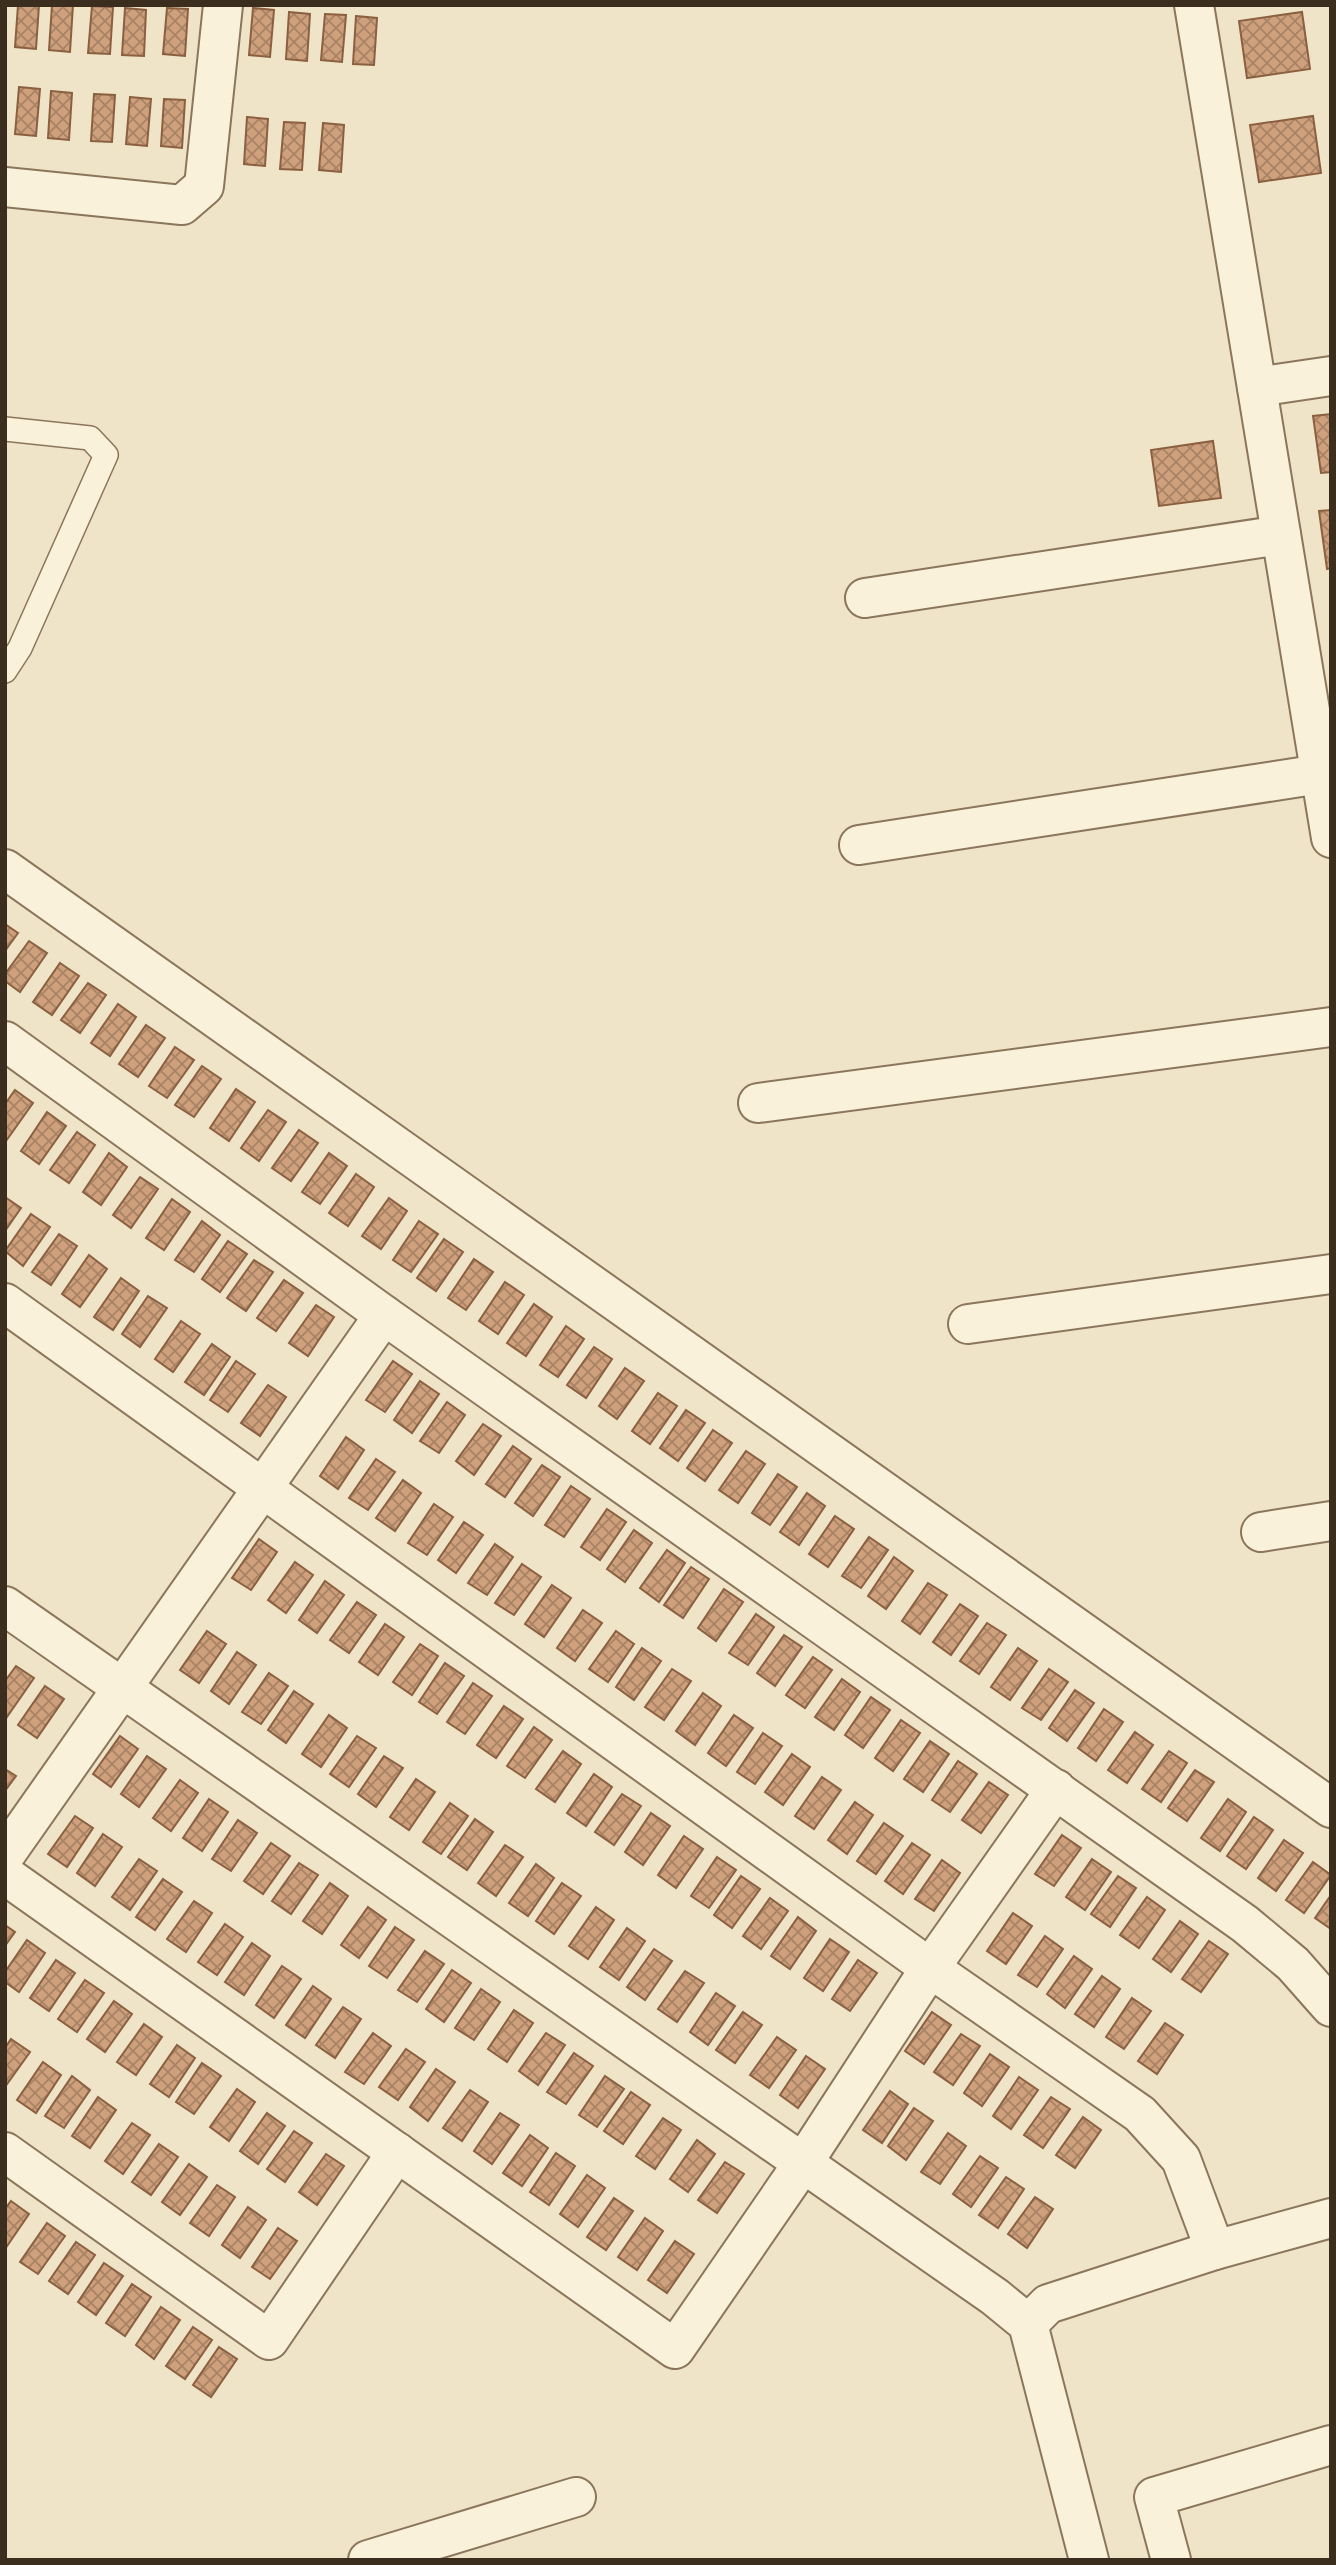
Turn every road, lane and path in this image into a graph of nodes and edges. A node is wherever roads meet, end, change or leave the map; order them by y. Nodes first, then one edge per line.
1 (223, 5) edge
2 (1195, 5) edge
3 (5, 187) edge
4 (1331, 376) edge
5 (1257, 387) junction
6 (5, 429) edge
7 (1281, 535) junction
8 (865, 598) dead end
9 (5, 671) edge
10 (1320, 774) junction
11 (1331, 838) edge
12 (859, 845) dead end
13 (5, 869) edge
14 (1331, 1027) edge
15 (5, 1041) edge
16 (758, 1103) dead end
17 (1331, 1274) edge
18 (5, 1303) edge
19 (384, 1315) junction
20 (968, 1324) dead end
21 (263, 1489) junction
22 (1331, 1521) edge
23 (1261, 1532) dead end
24 (5, 1606) edge
25 (122, 1689) junction
26 (1056, 1789) junction
27 (1331, 1808) edge
28 (5, 1855) edge
29 (5, 1875) edge
30 (930, 1968) junction
31 (1331, 2007) edge
32 (5, 2152) edge
33 (397, 2152) junction
34 (803, 2163) junction
35 (1331, 2218) edge
36 (1215, 2250) junction
37 (1028, 2324) junction
38 (1331, 2445) edge
39 (576, 2497) dead end
40 (368, 2560) edge
41 (1089, 2560) edge
42 (1171, 2560) edge

1 - 3 street
2 - 5 street
4 - 5 street
5 - 7 street
6 - 9 lane
7 - 8 street
7 - 10 street
10 - 11 street
10 - 12 street
13 - 27 street
14 - 16 street
15 - 19 street
17 - 20 street
18 - 21 street
19 - 21 street
19 - 26 street
21 - 25 street
21 - 30 street
22 - 23 street
24 - 25 street
25 - 28 street
25 - 34 street
26 - 30 street
26 - 31 street
29 - 33 street
30 - 34 street
30 - 36 street
32 - 33 street
33 - 34 street
34 - 37 street
35 - 36 street
36 - 37 street
37 - 41 street
38 - 42 street
39 - 40 street

